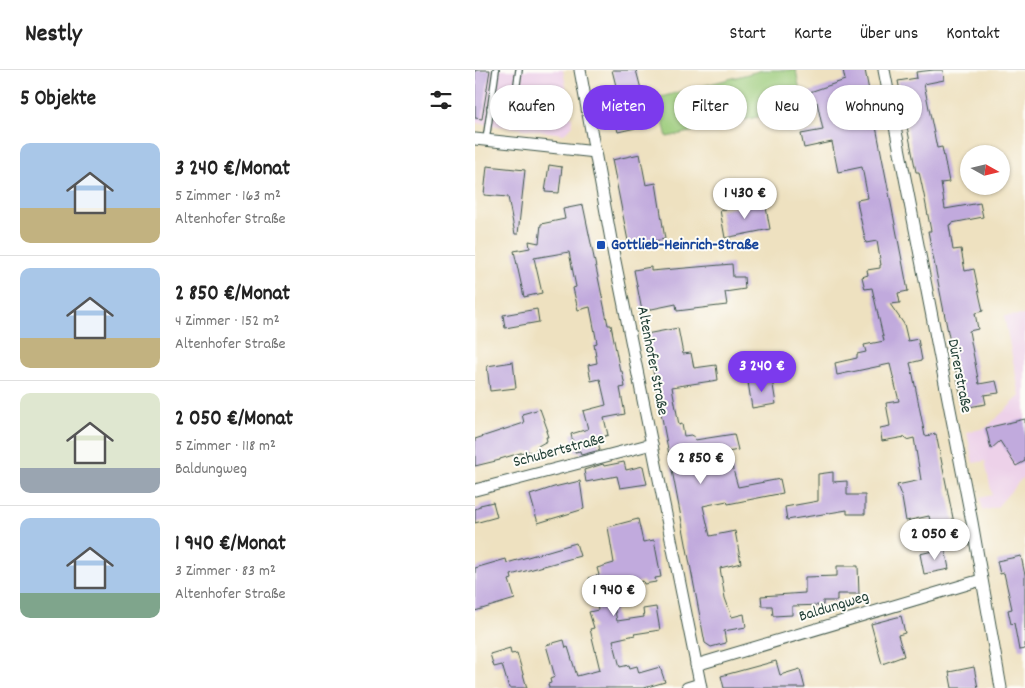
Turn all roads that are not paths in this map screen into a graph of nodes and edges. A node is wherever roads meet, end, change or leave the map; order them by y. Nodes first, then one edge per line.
1 (496, 70) edge
2 (519, 70) edge
3 (580, 70) edge
4 (884, 70) edge
5 (494, 85) edge
6 (517, 85) edge
7 (490, 108) edge
8 (480, 139) edge
9 (596, 152) junction
10 (652, 444) junction
11 (475, 490) edge
12 (981, 580) junction
13 (696, 665) junction
14 (701, 686) edge
15 (687, 688) edge
16 (1001, 688) edge

1 - 5 lane
2 - 6 lane
3 - 9 street, Altenhofer Straße
4 - 12 street, Dürerstraße
7 - 8 lane
8 - 9 street
9 - 10 street, Altenhofer Straße
10 - 11 street, Schubertstraße
10 - 13 street, Altenhofer Straße
12 - 13 street, Baldungweg
12 - 16 street, Dürerstraße
13 - 14 street, Altenhofer Straße
14 - 15 street

